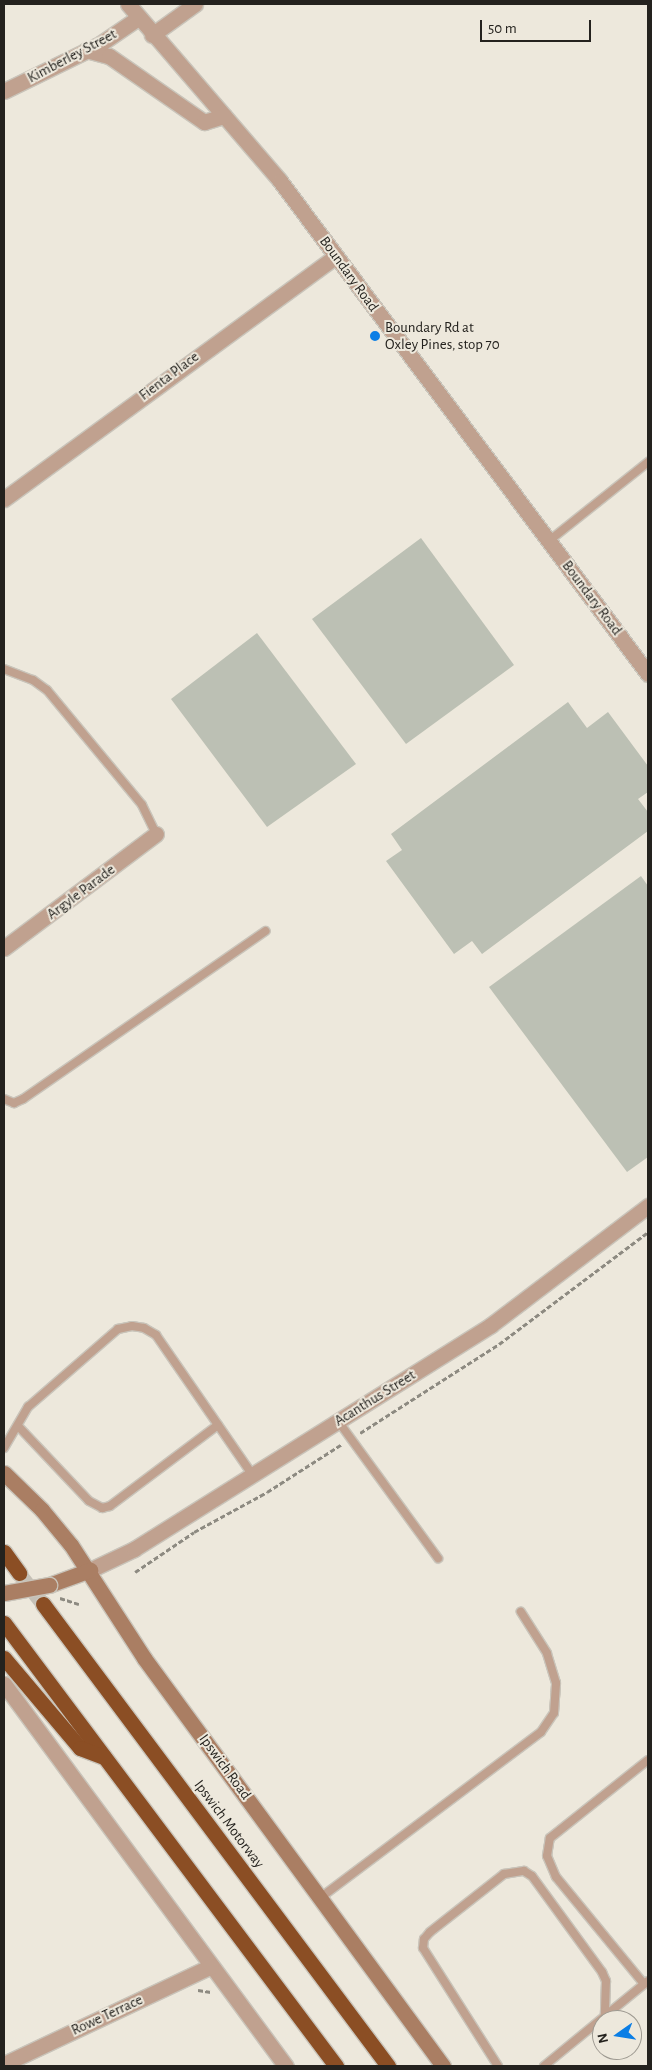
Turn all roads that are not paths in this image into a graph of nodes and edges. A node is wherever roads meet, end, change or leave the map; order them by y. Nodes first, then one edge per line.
1 (128, 4) edge
2 (195, 4) edge
3 (138, 18) junction
4 (152, 35) junction
5 (86, 50) junction
6 (4, 91) edge
7 (224, 116) junction
8 (336, 256) junction
9 (648, 462) edge
10 (4, 499) edge
11 (549, 540) junction
12 (4, 669) edge
13 (648, 674) edge
14 (156, 834) joint
15 (266, 931) dead end
16 (4, 948) edge
17 (4, 1099) edge
18 (648, 1206) edge
19 (338, 1421) junction
20 (218, 1425) junction
21 (18, 1426) junction
22 (4, 1448) edge
23 (4, 1473) edge
24 (252, 1474) junction
25 (4, 1552) edge
26 (438, 1558) dead end
27 (90, 1570) junction
28 (19, 1573) tunnel mouth
29 (4, 1593) edge
30 (43, 1604) tunnel mouth
31 (521, 1612) dead end
32 (4, 1623) edge
33 (4, 1658) edge
34 (4, 1684) edge
35 (104, 1757) junction
36 (648, 1760) edge
37 (320, 1898) junction
38 (211, 1966) junction
39 (646, 1983) edge
40 (604, 2010) edge
41 (612, 2010) edge
42 (592, 2027) edge
43 (4, 2064) edge
44 (286, 2066) edge
45 (336, 2066) edge
46 (388, 2066) edge
47 (443, 2066) edge
48 (498, 2066) edge
49 (544, 2066) edge

1 - 3 street, Boundary Road
2 - 4 street
3 - 4 street, Boundary Road
3 - 5 street, Kimberley Street
4 - 7 street, Boundary Road
5 - 6 street, Kimberley Street
5 - 7 street
7 - 8 street, Boundary Road
8 - 10 street, Fienta Place
8 - 11 street, Boundary Road
9 - 11 lane
11 - 13 street, Boundary Road
12 - 14 lane
14 - 16 street, Argyle Parade
15 - 17 lane
18 - 19 street, Acanthus Street
19 - 24 street, Acanthus Street
19 - 26 lane
20 - 21 lane
20 - 21 lane
20 - 24 lane
21 - 22 lane
23 - 27 main road, Ipswich Road
24 - 27 street, Acanthus Street
25 - 28 highway
27 - 29 main road, bridge
27 - 37 main road, Ipswich Road
30 - 46 highway, Ipswich Motorway
31 - 37 lane
32 - 35 highway
33 - 35 highway
34 - 38 street
35 - 45 highway
36 - 39 lane
37 - 47 main road, Ipswich Road
38 - 43 street, Rowe Terrace
38 - 44 street
39 - 41 lane
40 - 48 lane
42 - 49 lane

